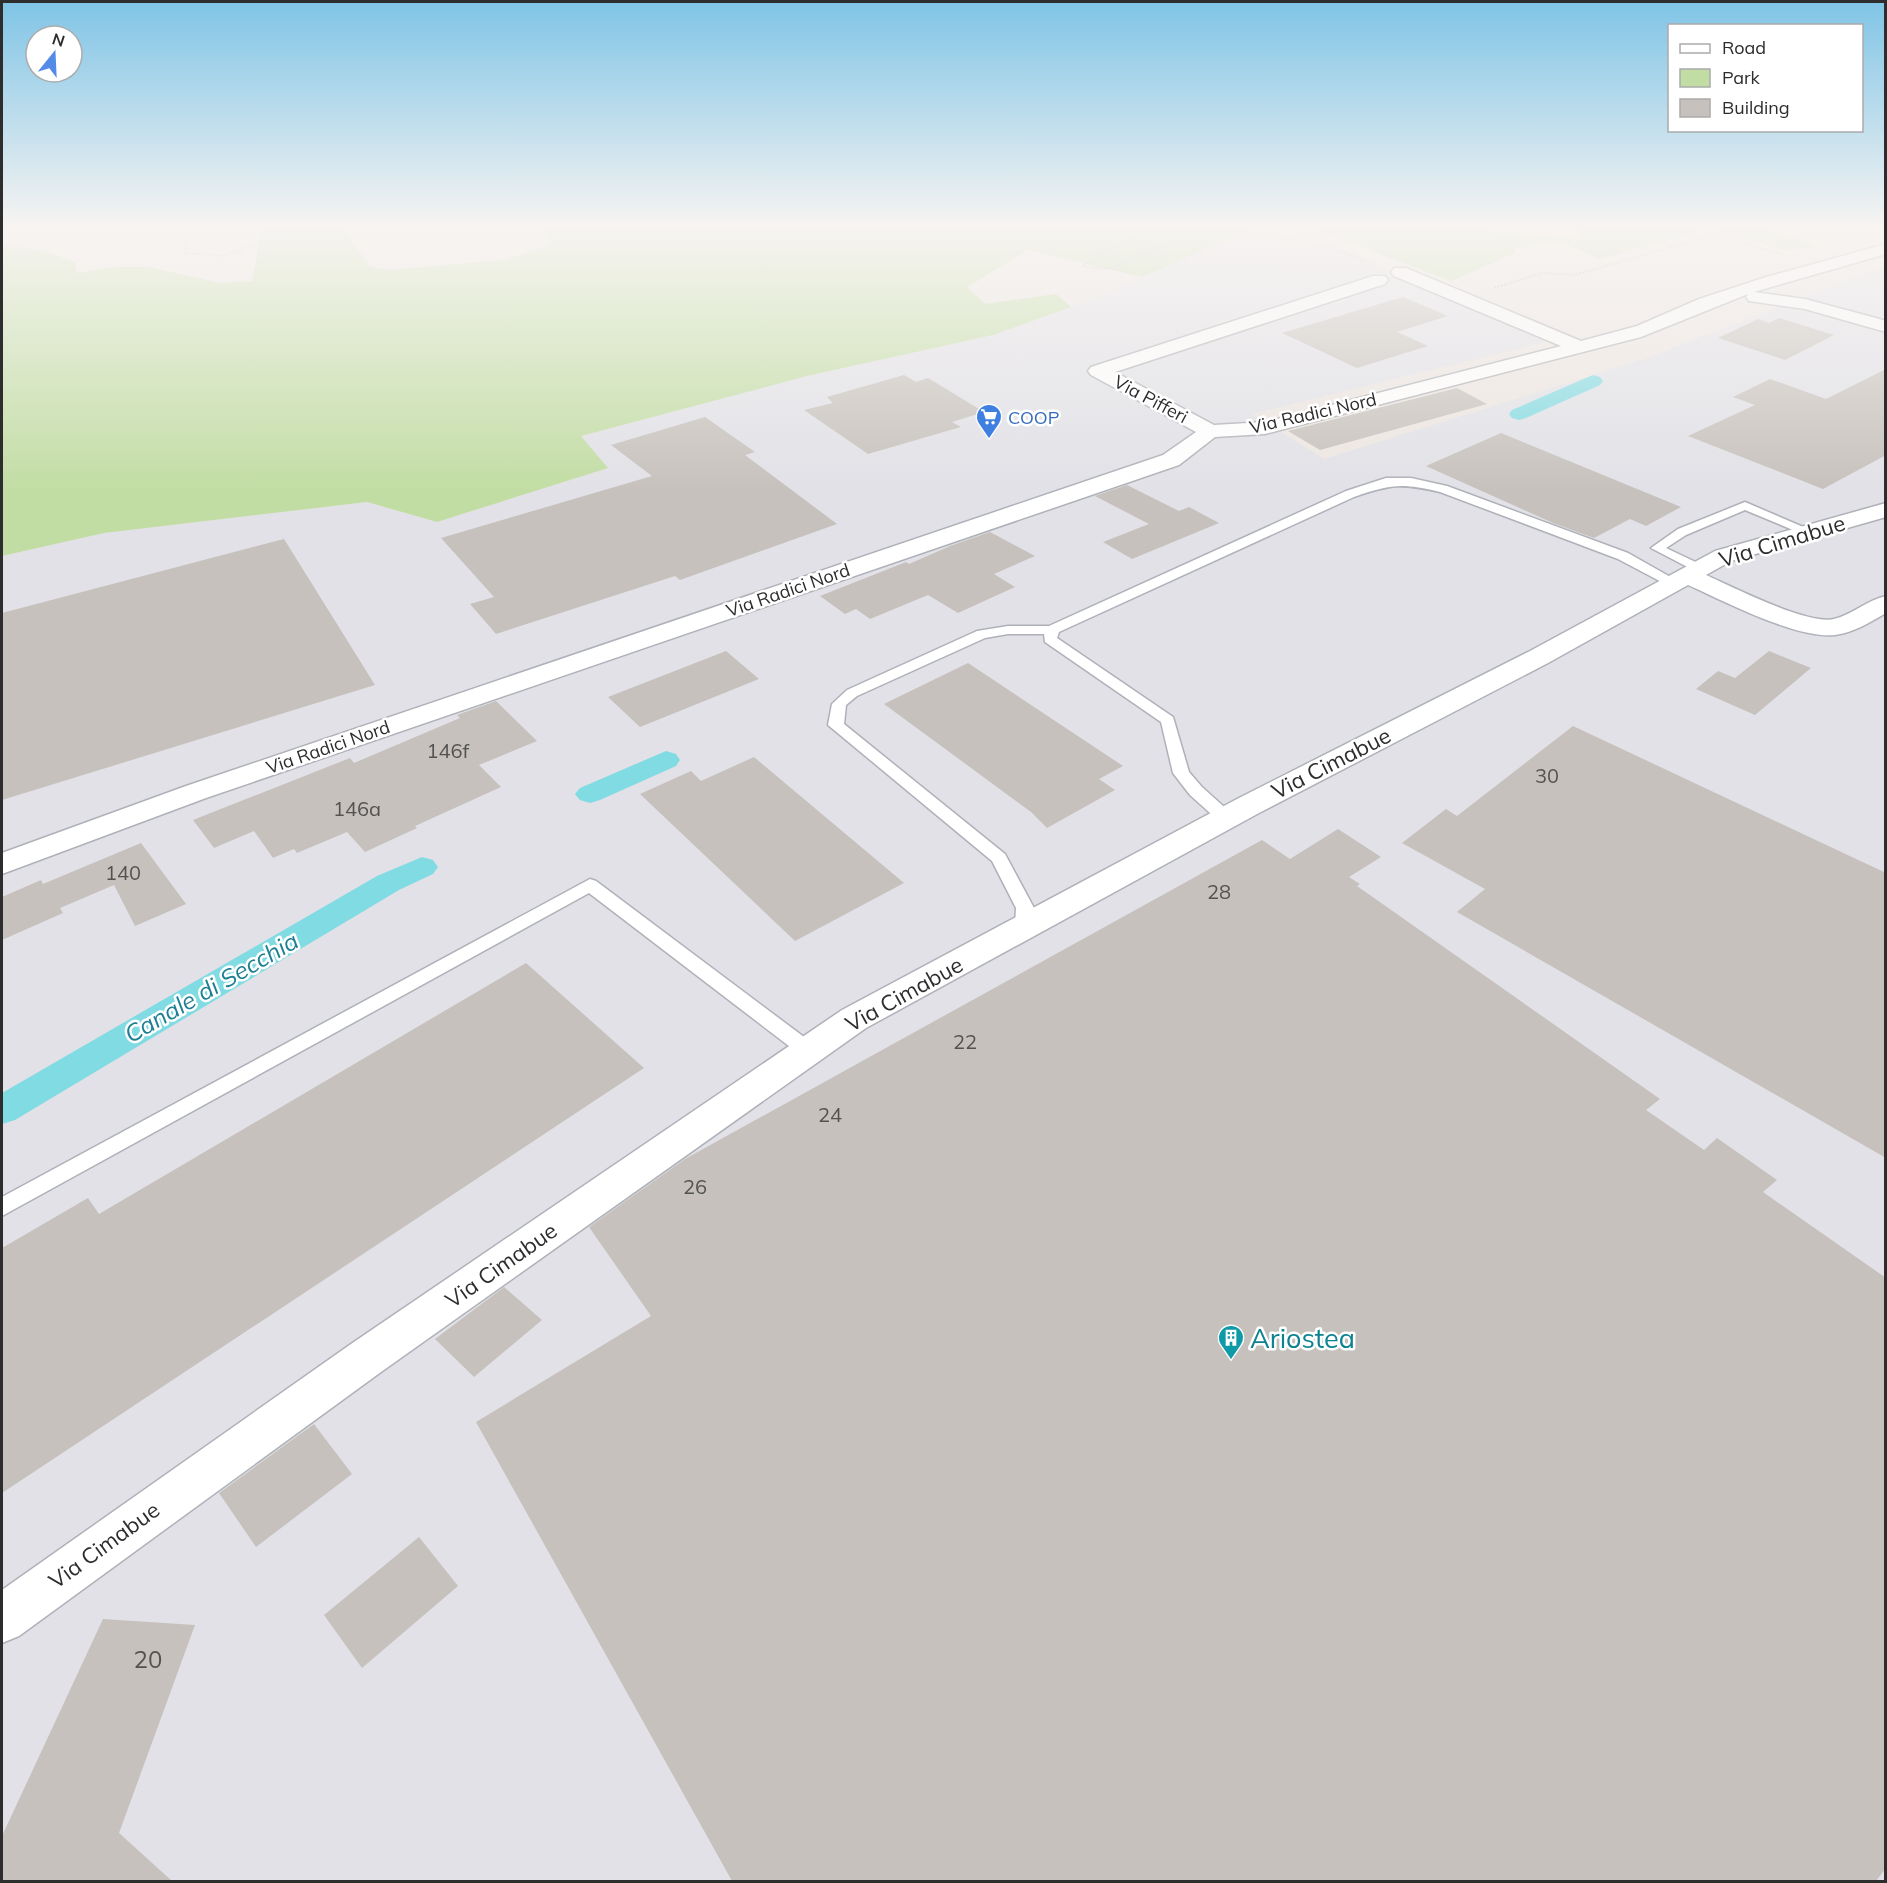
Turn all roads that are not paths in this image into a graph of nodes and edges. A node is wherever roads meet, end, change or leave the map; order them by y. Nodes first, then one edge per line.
1 (1268, 316) edge
2 (1505, 316) edge
3 (1666, 316) edge
4 (1698, 316) edge
5 (1850, 316) edge
6 (1661, 317) junction
7 (1886, 327) edge
8 (1580, 347) junction
9 (1210, 431) junction
10 (1886, 510) edge
11 (1809, 532) junction
12 (1687, 576) junction
13 (1886, 603) edge
14 (1052, 630) junction
15 (1226, 818) junction
16 (2, 864) edge
17 (1024, 927) junction
18 (809, 1051) junction
19 (2, 1207) edge
20 (2, 1619) edge

1 - 9 street, Via Pifferi
2 - 8 street
3 - 6 street
4 - 6 street, Via Radici Nord
5 - 7 street
6 - 8 street, Via Radici Nord
8 - 9 street, Via Radici Nord
9 - 16 street, Via Radici Nord
10 - 11 street, Via Cimabue
11 - 12 street, Via Cimabue
11 - 12 lane
12 - 13 street
12 - 14 lane
12 - 15 street, Via Cimabue
14 - 15 lane
14 - 17 lane
15 - 17 street, Via Cimabue
17 - 18 street, Via Cimabue
18 - 19 lane
18 - 20 street, Via Cimabue

